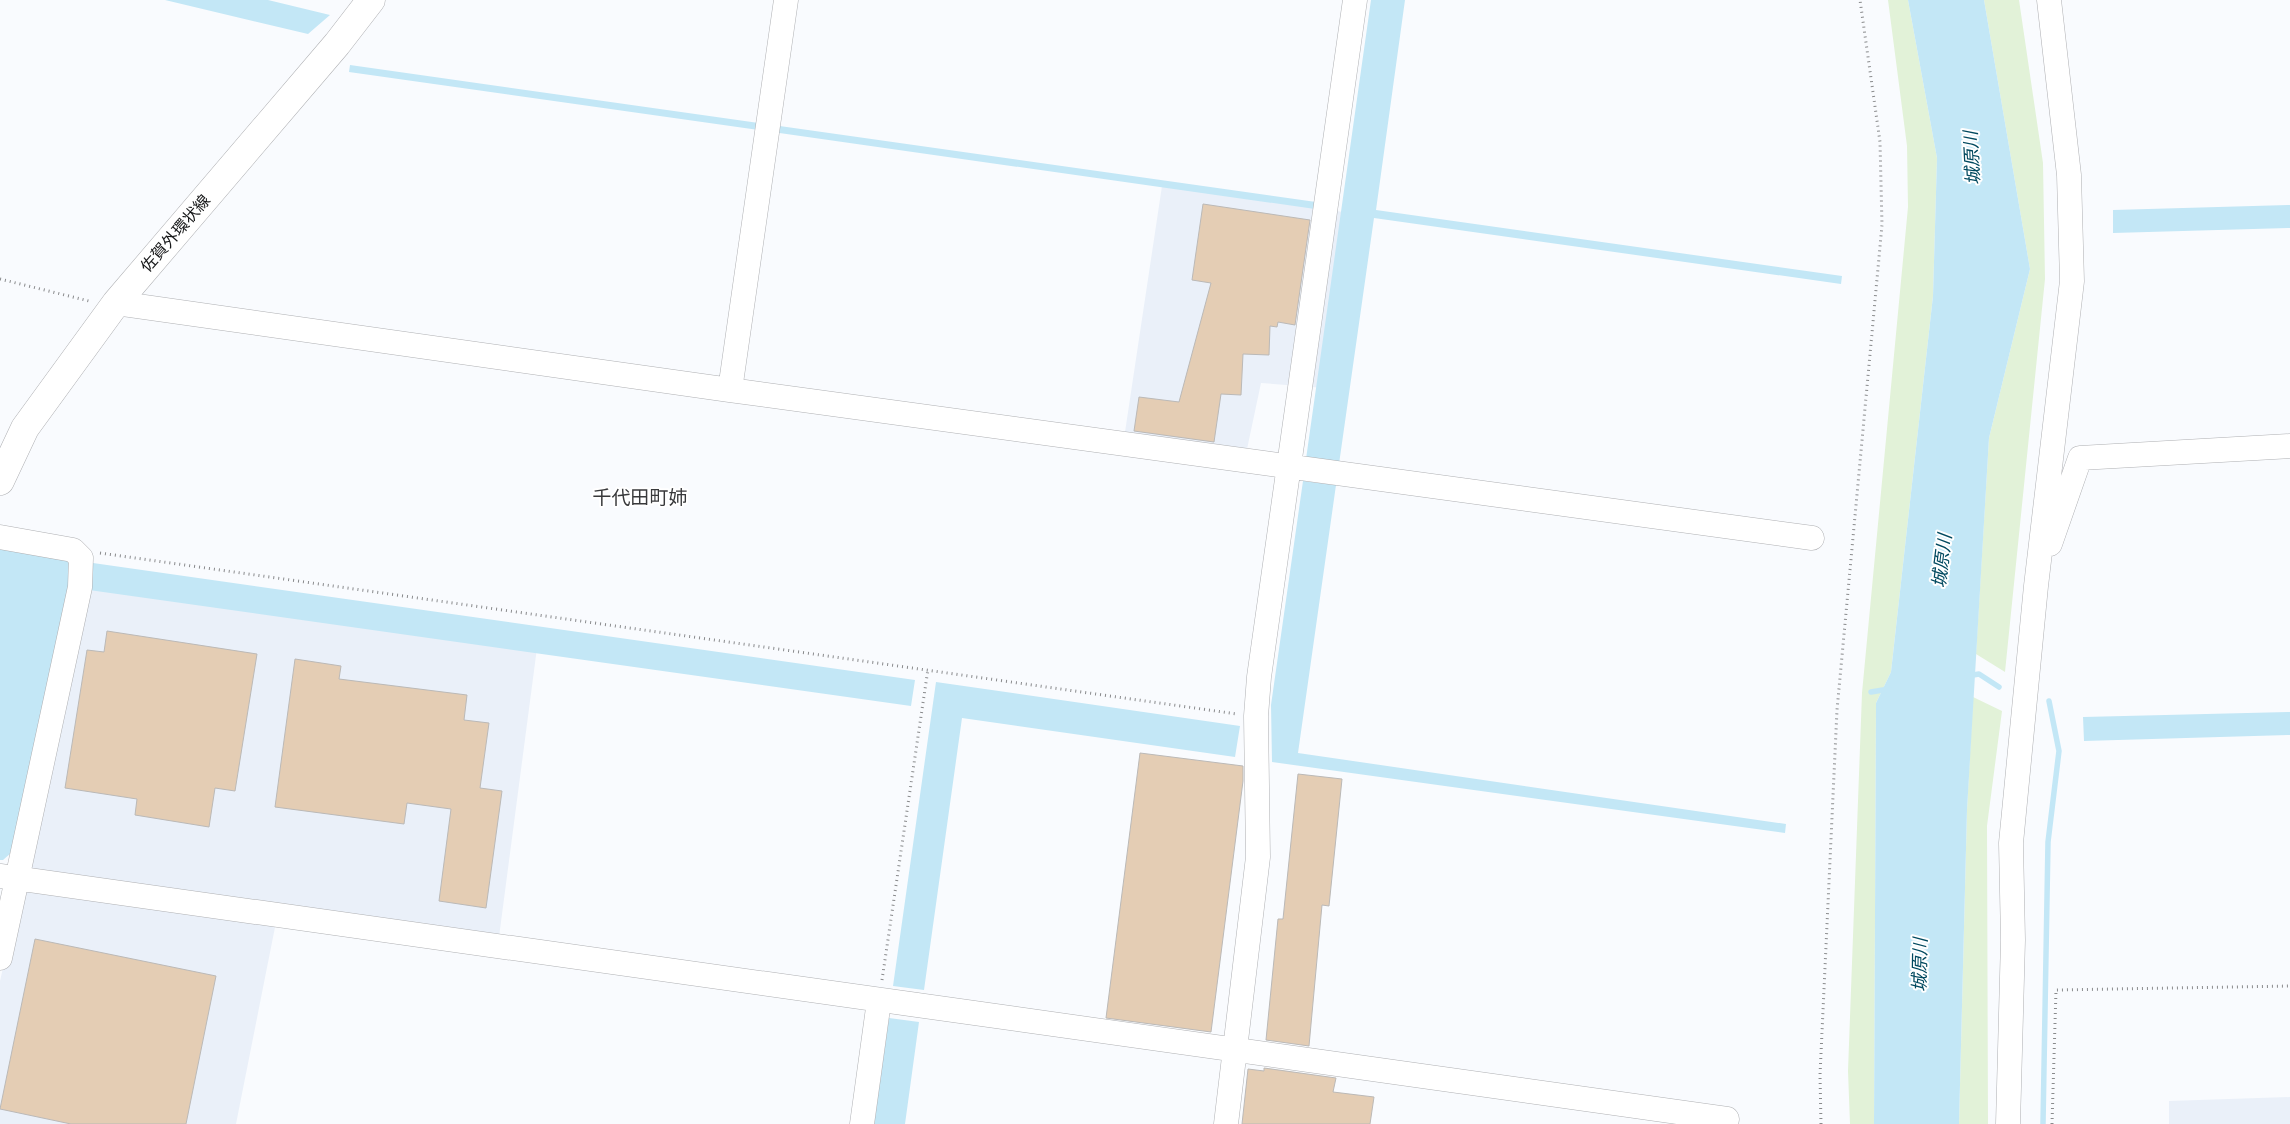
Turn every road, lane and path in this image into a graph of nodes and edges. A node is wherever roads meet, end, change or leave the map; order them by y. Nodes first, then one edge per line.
1 (372, 0) edge
2 (786, 0) edge
3 (1355, 0) edge
4 (1860, 0) edge
5 (2049, 0) edge
6 (0, 279) edge
7 (116, 303) junction
8 (730, 390) junction
9 (2290, 446) edge
10 (1290, 468) junction
11 (0, 480) edge
12 (0, 537) edge
13 (1812, 538) dead end
14 (81, 558) junction
15 (2036, 586) junction
16 (928, 669) junction
17 (1256, 716) junction
18 (8, 878) edge
19 (0, 958) edge
20 (2290, 986) edge
21 (879, 1001) junction
22 (1236, 1050) junction
23 (862, 1124) edge
24 (1226, 1124) edge
25 (1726, 1124) edge
26 (1821, 1124) edge
27 (2008, 1124) edge
28 (2052, 1124) edge

1 - 7 main road, 佐賀外環状線
2 - 8 street
3 - 10 street
4 - 26 path
5 - 15 street
6 - 7 path
7 - 8 street
7 - 11 main road, 佐賀外環状線
8 - 10 street
9 - 15 street
10 - 13 street
10 - 17 street
12 - 14 street
14 - 16 path
14 - 18 street
15 - 27 street
16 - 17 path
16 - 21 path
17 - 22 street
18 - 19 street
18 - 21 street
20 - 28 path
21 - 22 street
21 - 23 street
22 - 24 street
22 - 25 street

